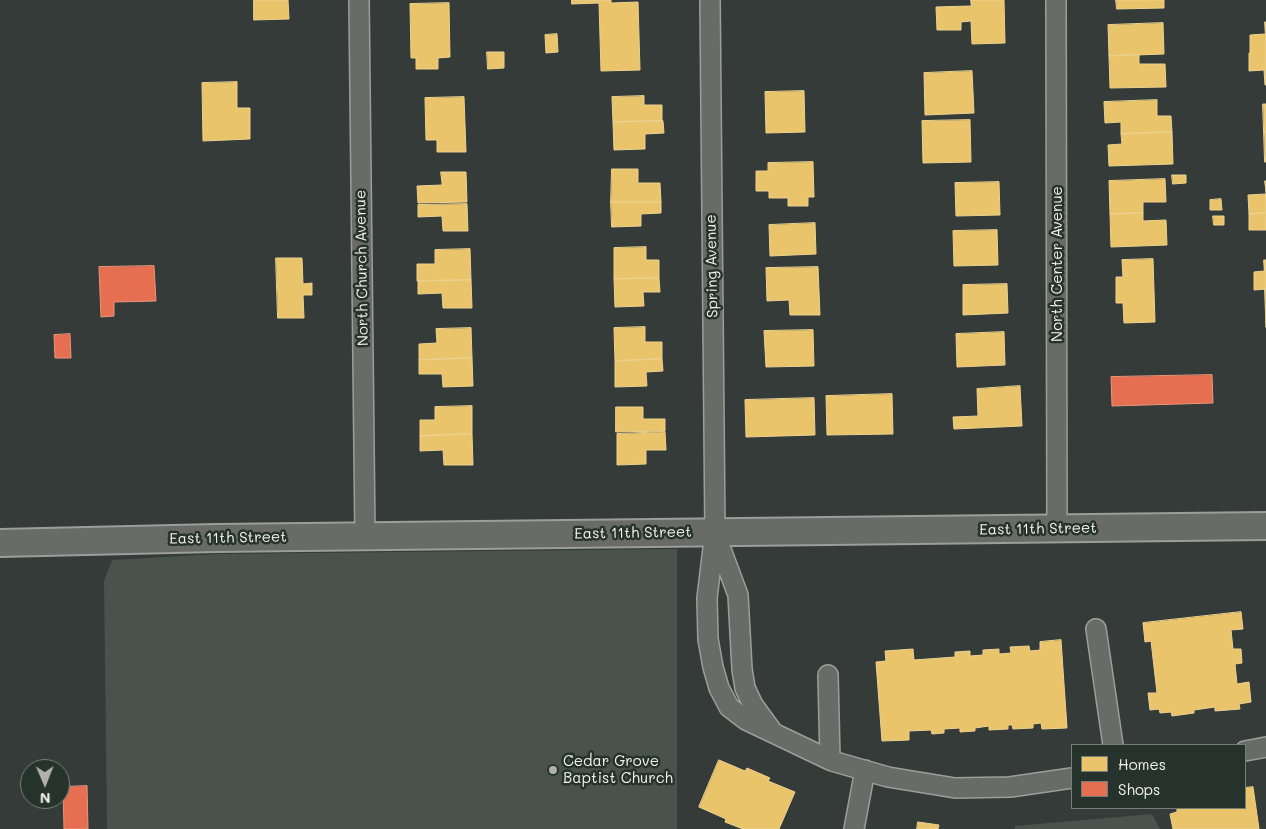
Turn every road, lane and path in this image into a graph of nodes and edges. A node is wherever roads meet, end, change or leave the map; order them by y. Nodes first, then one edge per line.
1 (359, 0) edge
2 (710, 0) edge
3 (1056, 0) edge
4 (1266, 526) edge
5 (1057, 529) junction
6 (715, 532) junction
7 (365, 536) junction
8 (0, 543) edge
9 (1096, 629) dead end
10 (828, 675) dead end
11 (774, 733) junction
12 (1112, 744) edge
13 (1266, 748) edge
14 (1246, 751) edge
15 (830, 759) junction
16 (865, 770) junction
17 (1071, 778) edge
18 (854, 829) edge

1 - 7 street, North Church Avenue
2 - 6 street, Spring Avenue
3 - 5 street, North Center Avenue
4 - 5 main road, East 11th Street
5 - 6 main road, East 11th Street
6 - 7 main road, East 11th Street
6 - 11 street
6 - 11 street
7 - 8 main road, East 11th Street
9 - 12 street
10 - 15 street
11 - 15 street
13 - 14 street
15 - 16 street
16 - 17 street
16 - 18 street

